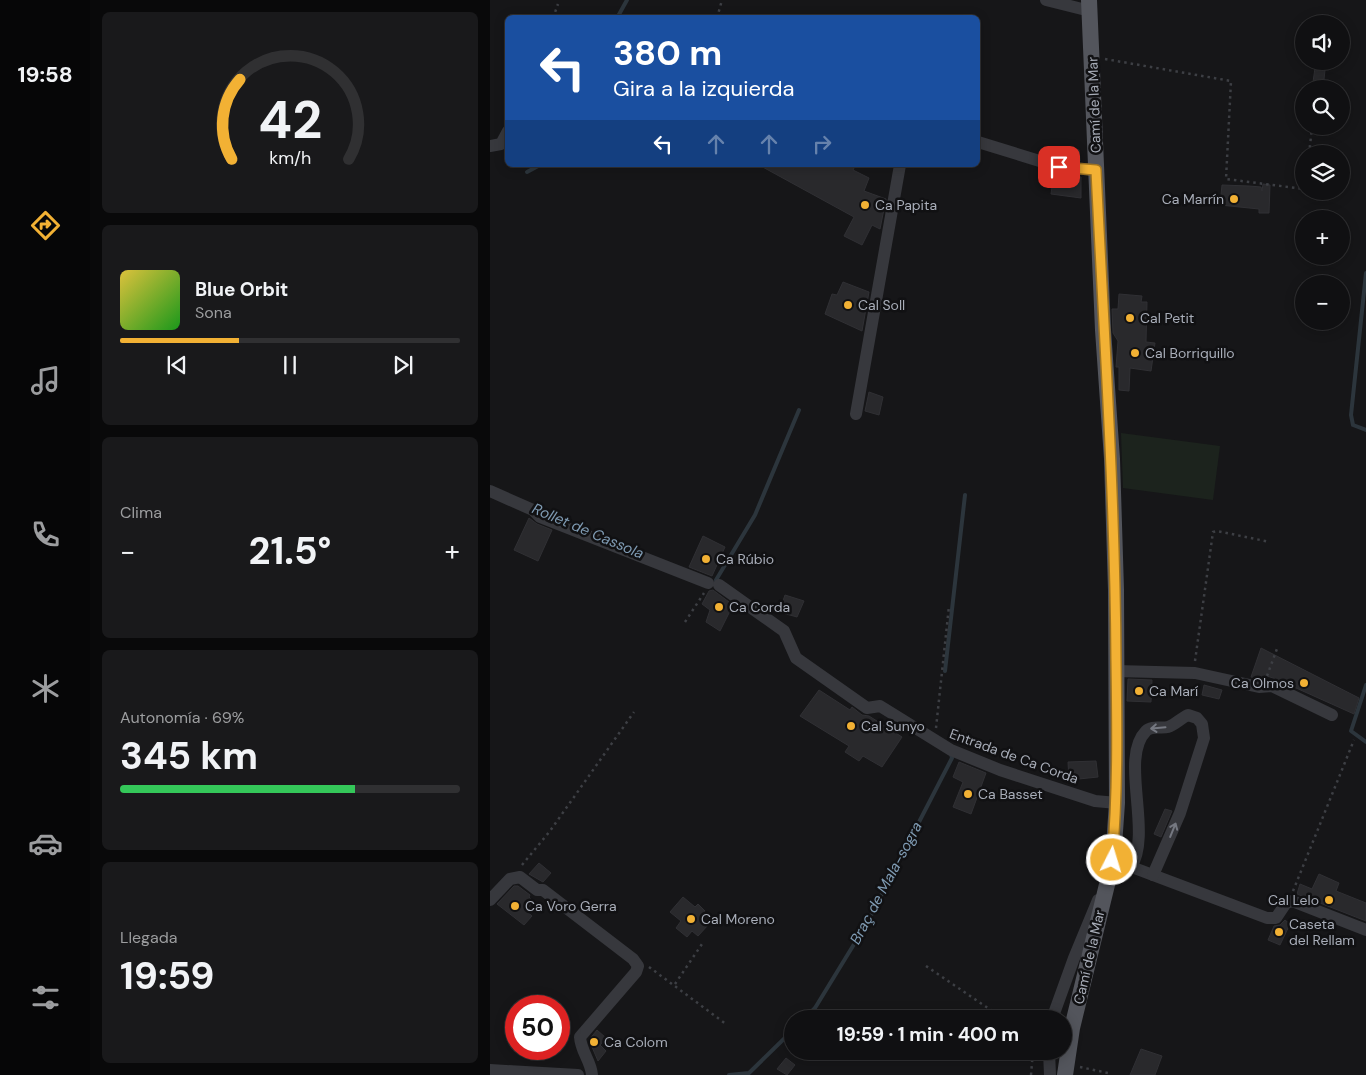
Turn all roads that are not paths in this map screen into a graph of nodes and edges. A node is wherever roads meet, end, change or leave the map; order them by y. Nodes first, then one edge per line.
1 (1046, 0) edge
2 (1090, 6) edge
3 (505, 137) edge
4 (980, 143) edge
5 (490, 146) edge
6 (900, 167) edge
7 (1096, 170) junction
8 (856, 414) dead end
9 (490, 491) edge
10 (1116, 671) junction
11 (1332, 715) dead end
12 (1117, 803) junction
13 (1112, 860) junction
14 (1131, 867) junction
15 (1153, 875) junction
16 (1108, 881) junction
17 (490, 900) edge
18 (1366, 930) edge
19 (1055, 1010) edge
20 (1049, 1060) edge
21 (1066, 1069) edge
22 (490, 1070) edge
23 (578, 1075) edge
24 (592, 1075) edge
25 (1050, 1075) edge

1 - 2 lane
2 - 7 main road, Camí de la Mar
3 - 5 lane
4 - 7 lane
6 - 8 lane
7 - 10 main road, Camí de la Mar
9 - 12 lane, Entrada de Ca Corda
10 - 11 lane
10 - 12 main road, Camí de la Mar
12 - 13 main road, Camí de la Mar
13 - 14 lane
13 - 16 main road, Camí de la Mar
14 - 15 lane
15 -> 14 lane
15 - 18 lane
16 - 19 lane
16 - 21 main road, Camí de la Mar
17 - 24 lane
20 - 25 lane
22 - 23 lane

